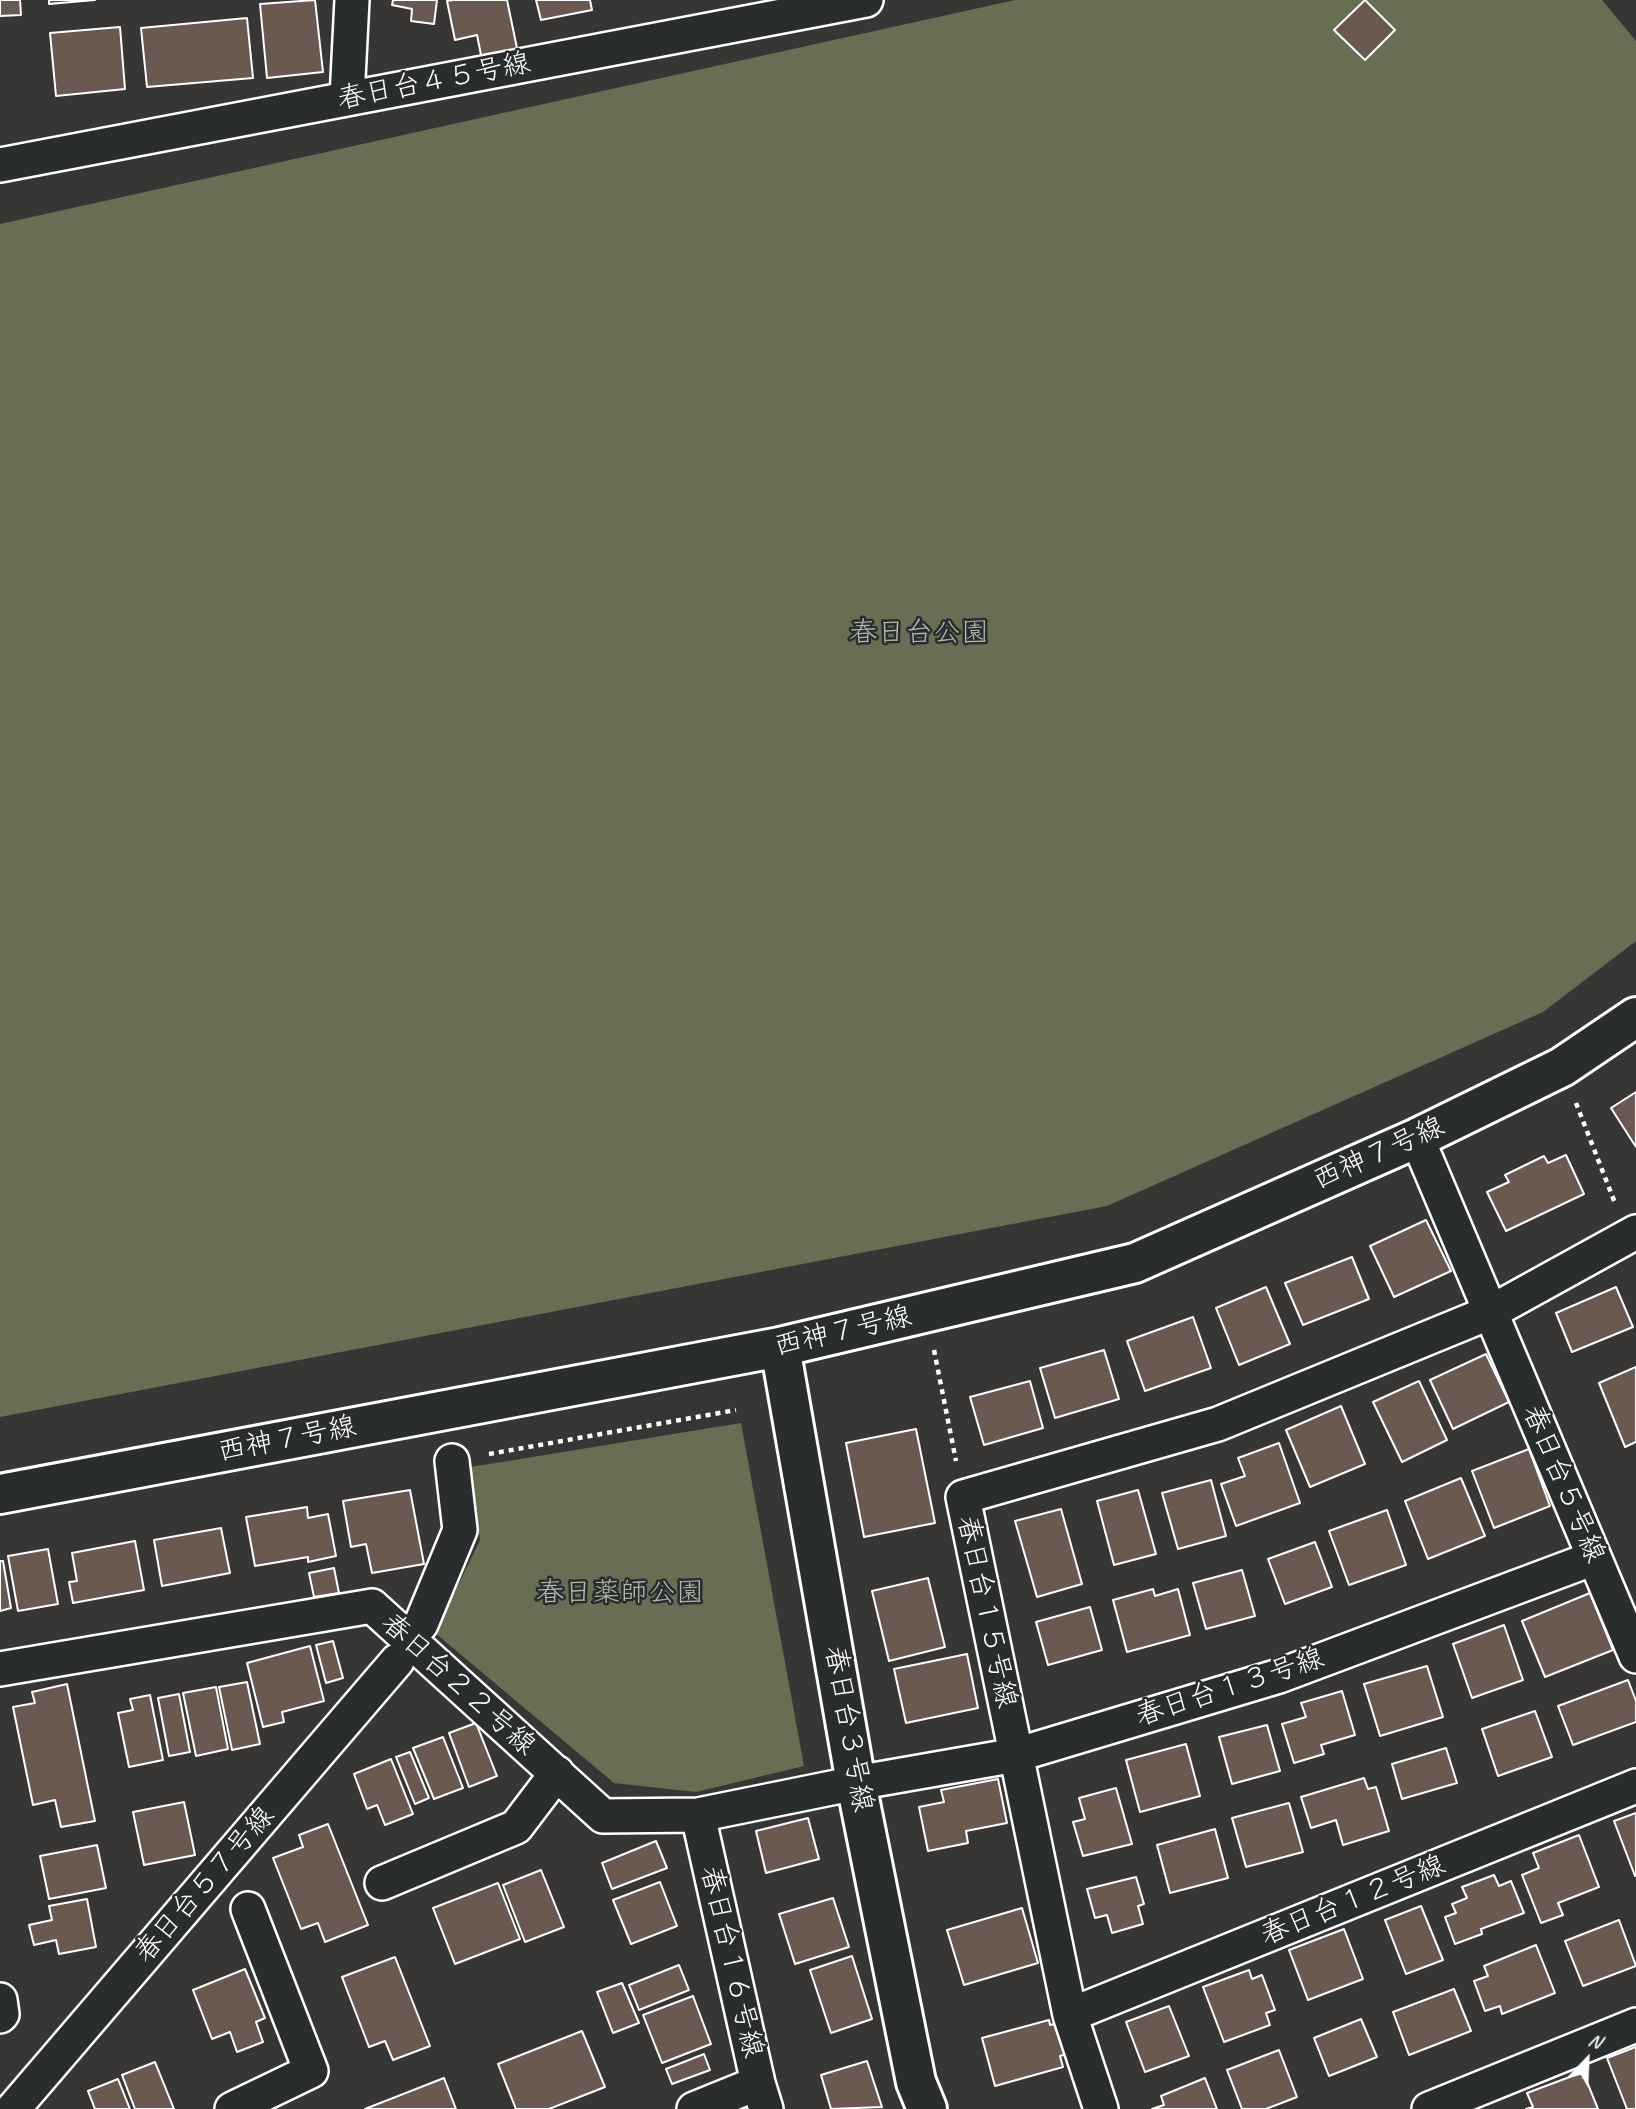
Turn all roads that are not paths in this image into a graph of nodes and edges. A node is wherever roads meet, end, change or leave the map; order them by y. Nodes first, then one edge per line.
1 (352, 0) edge
2 (869, 1) edge
3 (346, 98) junction
4 (0, 165) edge
5 (1636, 1017) edge
6 (1417, 1138) junction
7 (1633, 1242) edge
8 (1491, 1312) junction
9 (780, 1347) junction
10 (452, 1461) road end
11 (0, 1494) edge
12 (1594, 1558) junction
13 (421, 1623) dead end
14 (1636, 1656) edge
15 (397, 1661) dead end
16 (0, 1669) edge
17 (1016, 1755) junction
18 (556, 1773) junction
19 (856, 1783) junction
20 (1636, 1786) edge
21 (698, 1815) junction
22 (382, 1883) dead end
23 (248, 1909) dead end
24 (0, 2000) edge
25 (0, 2015) edge
26 (1070, 2015) junction
27 (1636, 2025) edge
28 (762, 2096) edge
29 (13, 2109) edge
30 (232, 2109) edge
31 (694, 2109) edge
32 (927, 2109) edge
33 (1101, 2109) edge
34 (1429, 2109) edge

1 - 3 street
2 - 3 street, 春日台４５号線
3 - 4 street, 春日台４５号線
5 - 6 street, 西神７号線
6 - 8 street, 春日台５号線
6 - 9 street, 西神７号線
7 - 8 street
8 - 12 street, 春日台５号線
8 - 17 street, 春日台１５号線
9 - 11 street, 西神７号線
9 - 19 street, 春日台３号線
10 - 13 street
12 - 14 street, 春日台５号線
12 - 17 street, 春日台１３号線
15 - 29 street, 春日台５７号線
16 - 18 street, 春日台２２号線
17 - 19 street, 春日台１３号線
17 - 26 street, 春日台１５号線
18 - 21 street, 春日台２２号線
18 - 22 street
19 - 21 street, 春日台２２号線
19 - 32 street, 春日台３号線
20 - 26 street, 春日台１２号線
21 - 28 street, 春日台１６号線
23 - 30 street
24 - 25 street
26 - 33 street, 春日台１５号線
27 - 34 street
28 - 31 street

